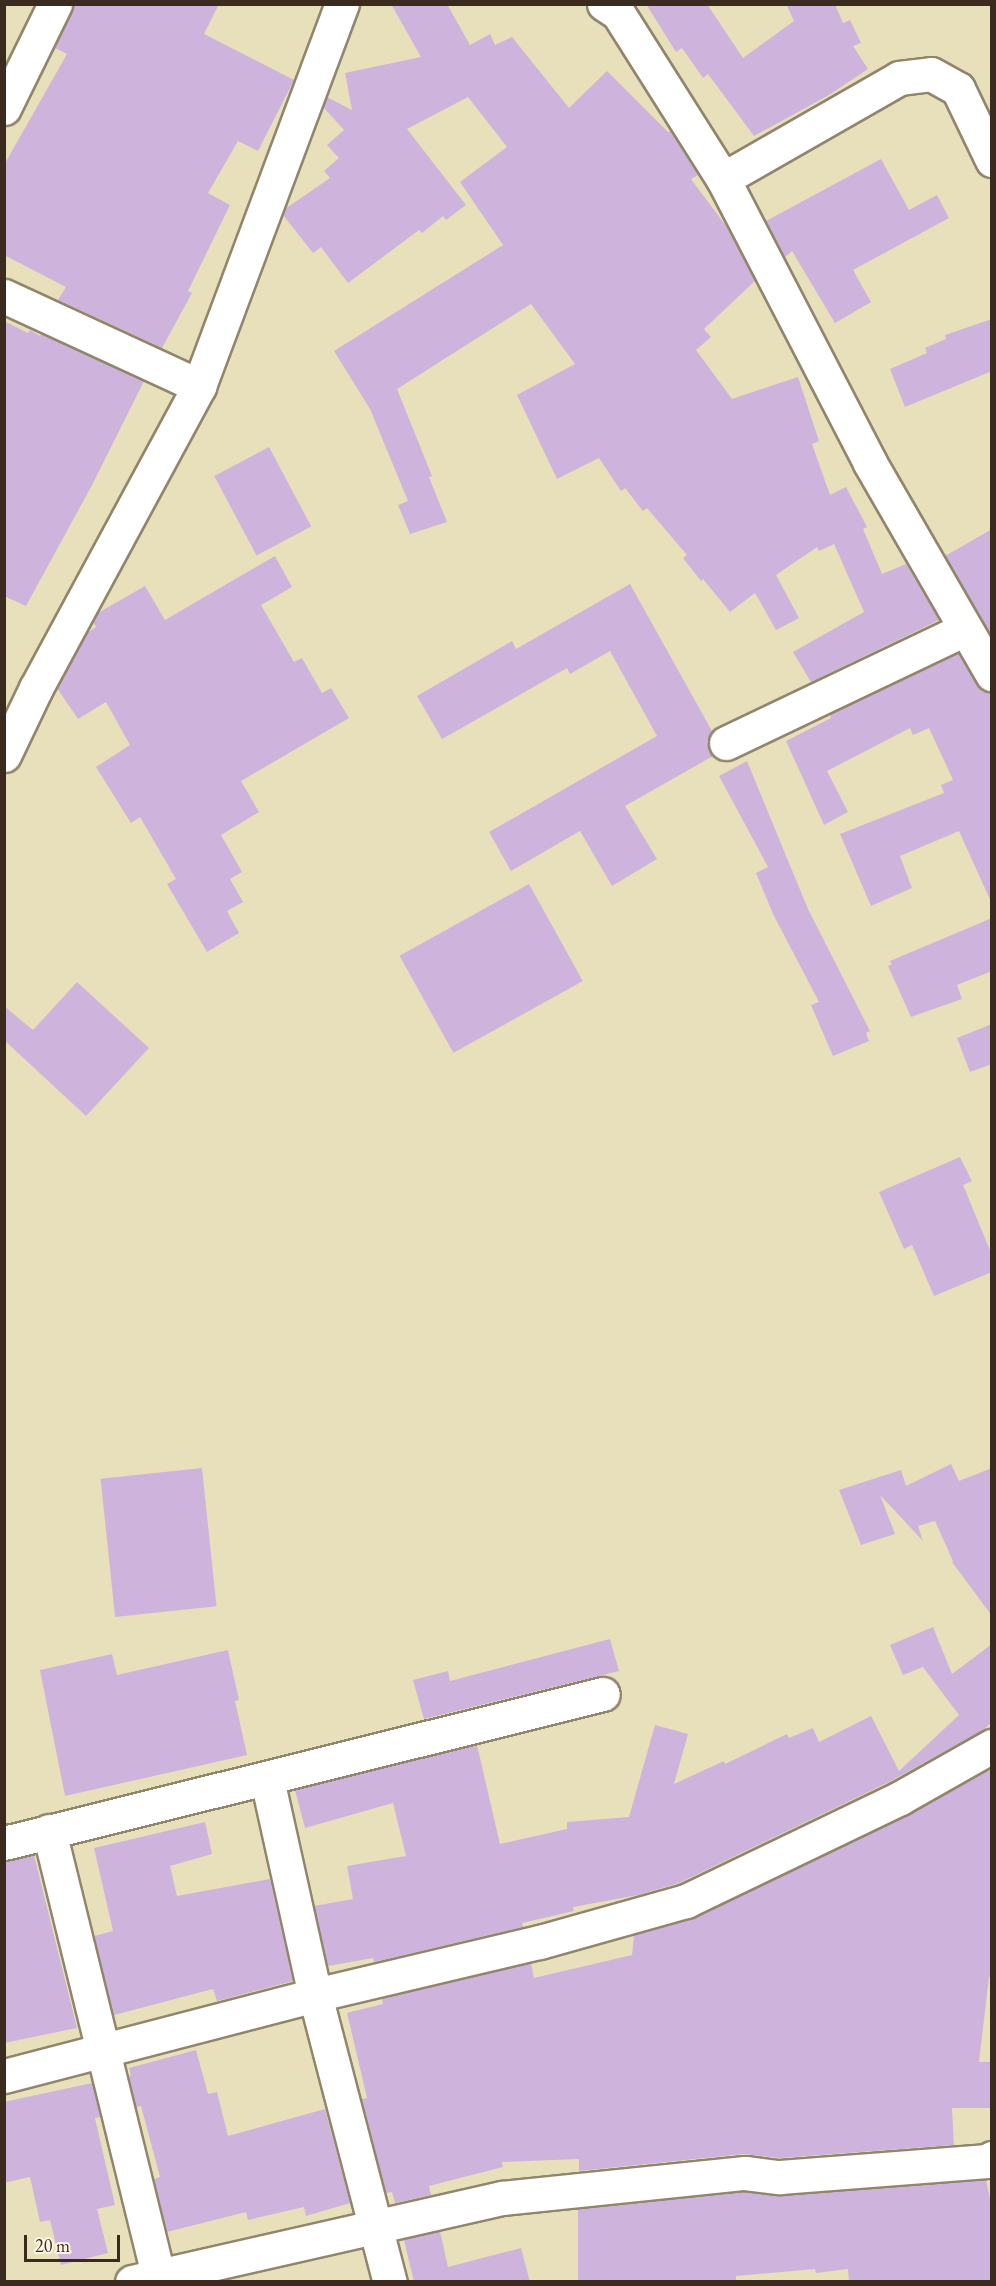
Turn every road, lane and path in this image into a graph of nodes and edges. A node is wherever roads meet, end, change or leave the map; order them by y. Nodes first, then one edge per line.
1 (55, 4) edge
2 (342, 4) edge
3 (619, 7) edge
4 (4, 108) edge
5 (992, 160) edge
6 (723, 179) junction
7 (4, 296) edge
8 (199, 386) junction
9 (965, 628) junction
10 (992, 674) edge
11 (726, 743) dead end
12 (4, 755) edge
13 (603, 1694) dead end
14 (992, 1746) edge
15 (267, 1779) junction
16 (49, 1831) junction
17 (4, 1842) edge
18 (315, 1995) junction
19 (104, 2052) junction
20 (4, 2076) edge
21 (992, 2158) edge
22 (377, 2228) junction
23 (150, 2280) edge
24 (390, 2282) edge

1 - 4 street
2 - 8 street
3 - 6 street
5 - 6 street
6 - 9 street
7 - 8 street
8 - 12 street
9 - 10 street
9 - 11 street
13 - 15 street
14 - 18 street
15 - 16 street
15 - 18 street
16 - 17 street
16 - 19 street
18 - 19 street
18 - 22 street
19 - 20 street
19 - 23 street
21 - 22 street
22 - 23 street
22 - 24 street

